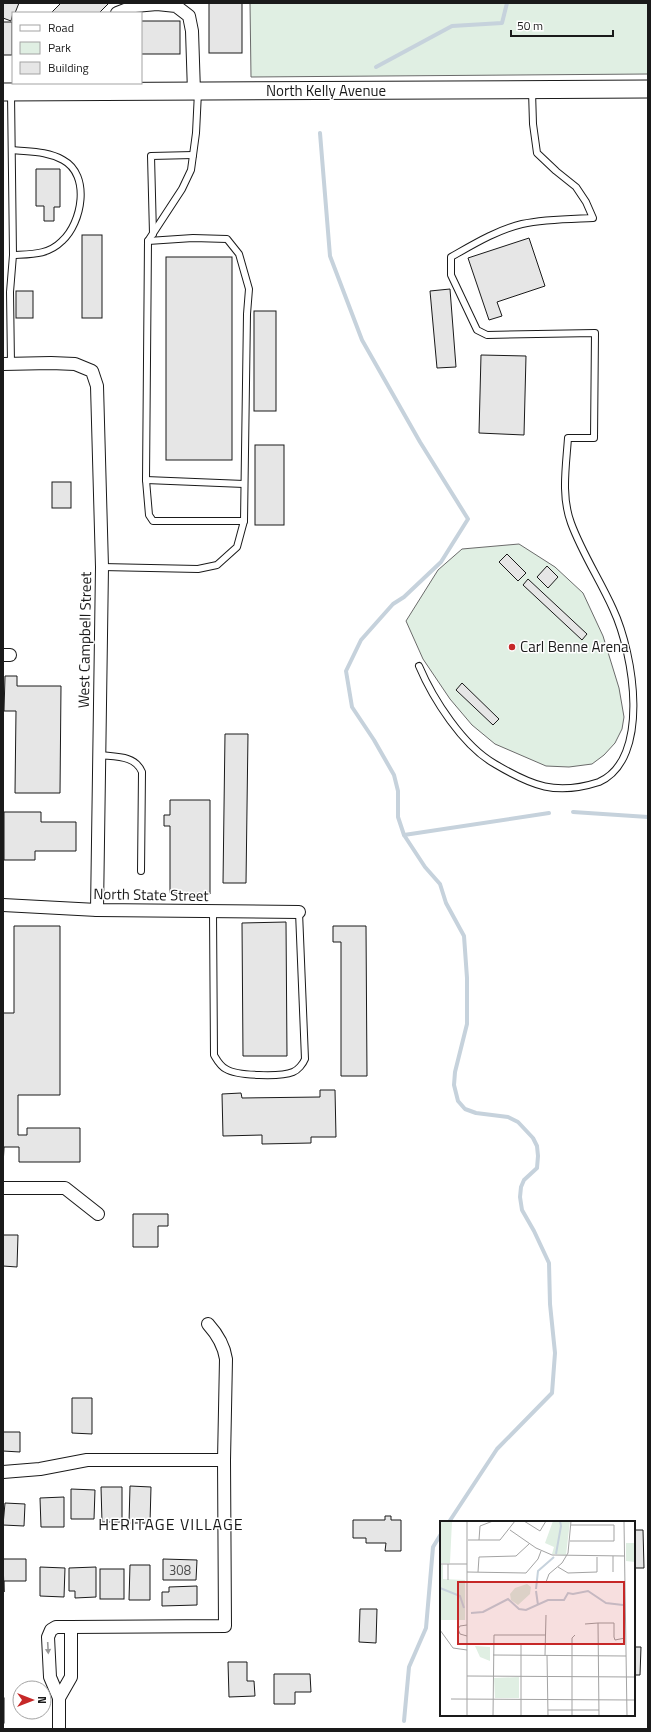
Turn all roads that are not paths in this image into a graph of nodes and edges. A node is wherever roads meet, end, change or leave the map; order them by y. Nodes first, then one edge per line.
1 (120, 12) edge
2 (80, 88) edge
3 (648, 89) edge
4 (532, 90) junction
5 (7, 92) edge
6 (196, 92) junction
7 (12, 150) junction
8 (193, 155) junction
9 (153, 234) junction
10 (148, 241) junction
11 (13, 255) junction
12 (7, 364) edge
13 (146, 480) junction
14 (244, 484) junction
15 (244, 521) junction
16 (102, 567) junction
17 (419, 666) dead end
18 (99, 756) junction
19 (141, 871) dead end
20 (3, 905) edge
21 (97, 910) junction
22 (213, 912) junction
23 (299, 912) joint
24 (3, 1188) edge
25 (98, 1214) dead end
26 (208, 1324) dead end
27 (224, 1460) junction
28 (5, 1472) edge
29 (71, 1627) junction
30 (59, 1698) junction
31 (59, 1729) edge

1 - 6 street
2 - 5 main road, North Kelly Avenue
2 - 6 main road, North Kelly Avenue
3 - 4 main road, North Kelly Avenue
4 - 6 main road, North Kelly Avenue
4 - 17 lane
5 - 7 lane
6 - 8 lane
7 - 11 lane
7 - 11 lane
8 - 9 lane
8 - 9 lane
9 - 10 lane
10 - 13 lane
10 - 14 lane
11 - 12 lane
12 - 16 street, West Campbell Street
13 - 14 lane
13 - 15 lane
14 - 15 lane
15 - 16 lane
16 - 18 street, West Campbell Street
18 - 19 lane
18 - 21 street, West Campbell Street
20 - 21 street, North State Street
21 - 22 street, North State Street
22 - 23 street, North State Street
22 - 23 lane
24 - 25 street
26 - 27 street
27 - 28 street
27 - 29 street
29 - 30 street
29 -> 30 street
30 - 31 street

